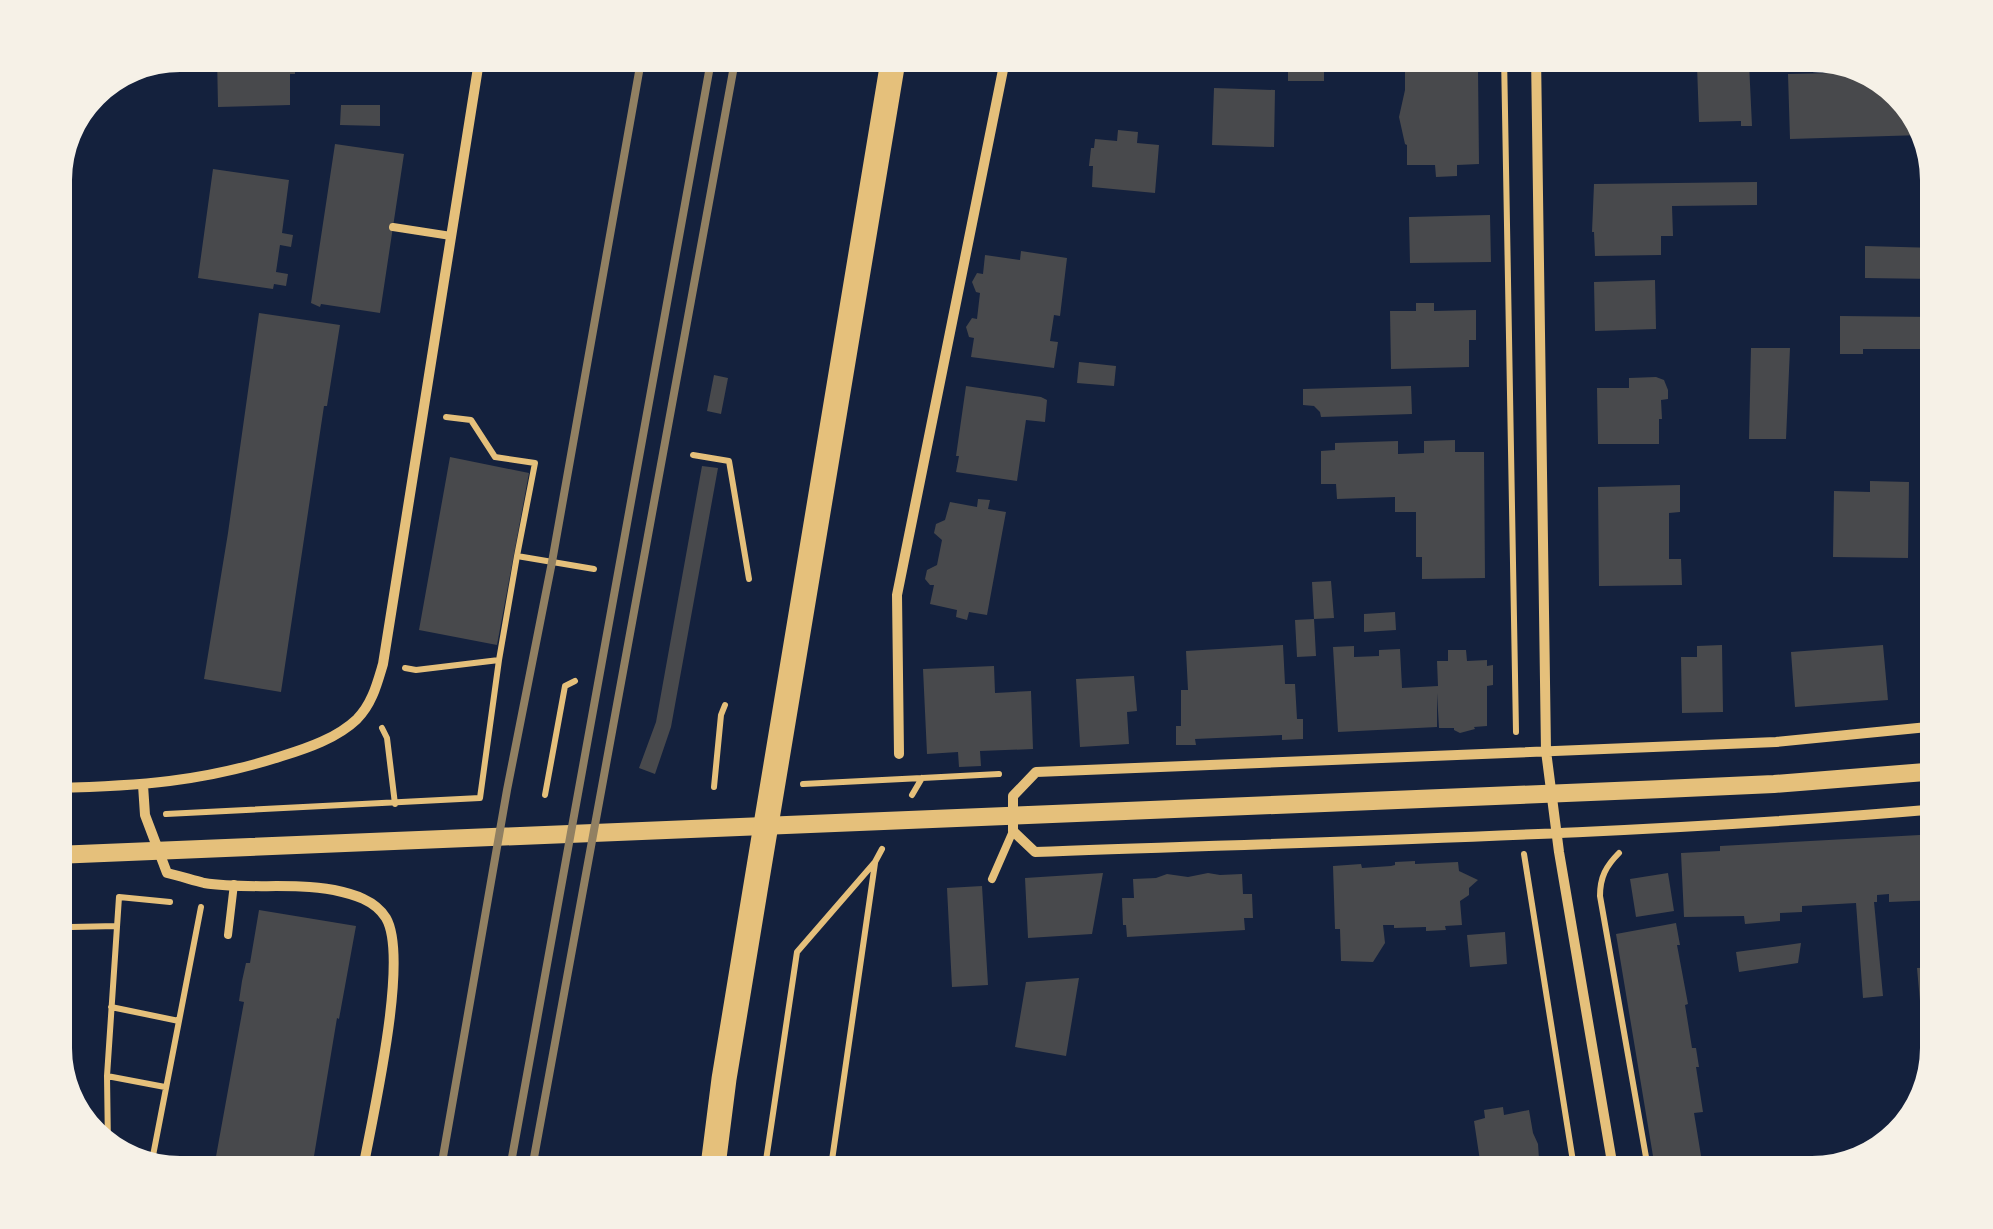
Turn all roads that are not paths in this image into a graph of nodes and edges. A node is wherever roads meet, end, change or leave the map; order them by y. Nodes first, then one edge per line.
1 (477, 73) edge
2 (891, 73) edge
3 (1002, 73) edge
4 (1536, 73) edge
5 (393, 227) dead end
6 (451, 236) junction
7 (1920, 728) edge
8 (1546, 751) junction
9 (899, 754) dead end
10 (1920, 772) edge
11 (143, 785) junction
12 (73, 787) edge
13 (1920, 810) edge
14 (1013, 831) junction
15 (1556, 833) junction
16 (73, 853) edge
17 (992, 880) dead end
18 (234, 884) junction
19 (228, 936) dead end
20 (365, 1156) edge
21 (715, 1156) edge
22 (1611, 1156) edge

1 - 6 street
2 - 21 main road
3 - 9 street
4 - 8 street
5 - 6 lane
6 - 11 street
7 - 8 street
8 - 14 street
8 - 15 street
10 - 16 street
11 - 12 street
11 - 18 street
13 - 15 street
14 - 15 street
14 - 17 lane
15 - 22 street
18 - 19 lane
18 - 20 street

